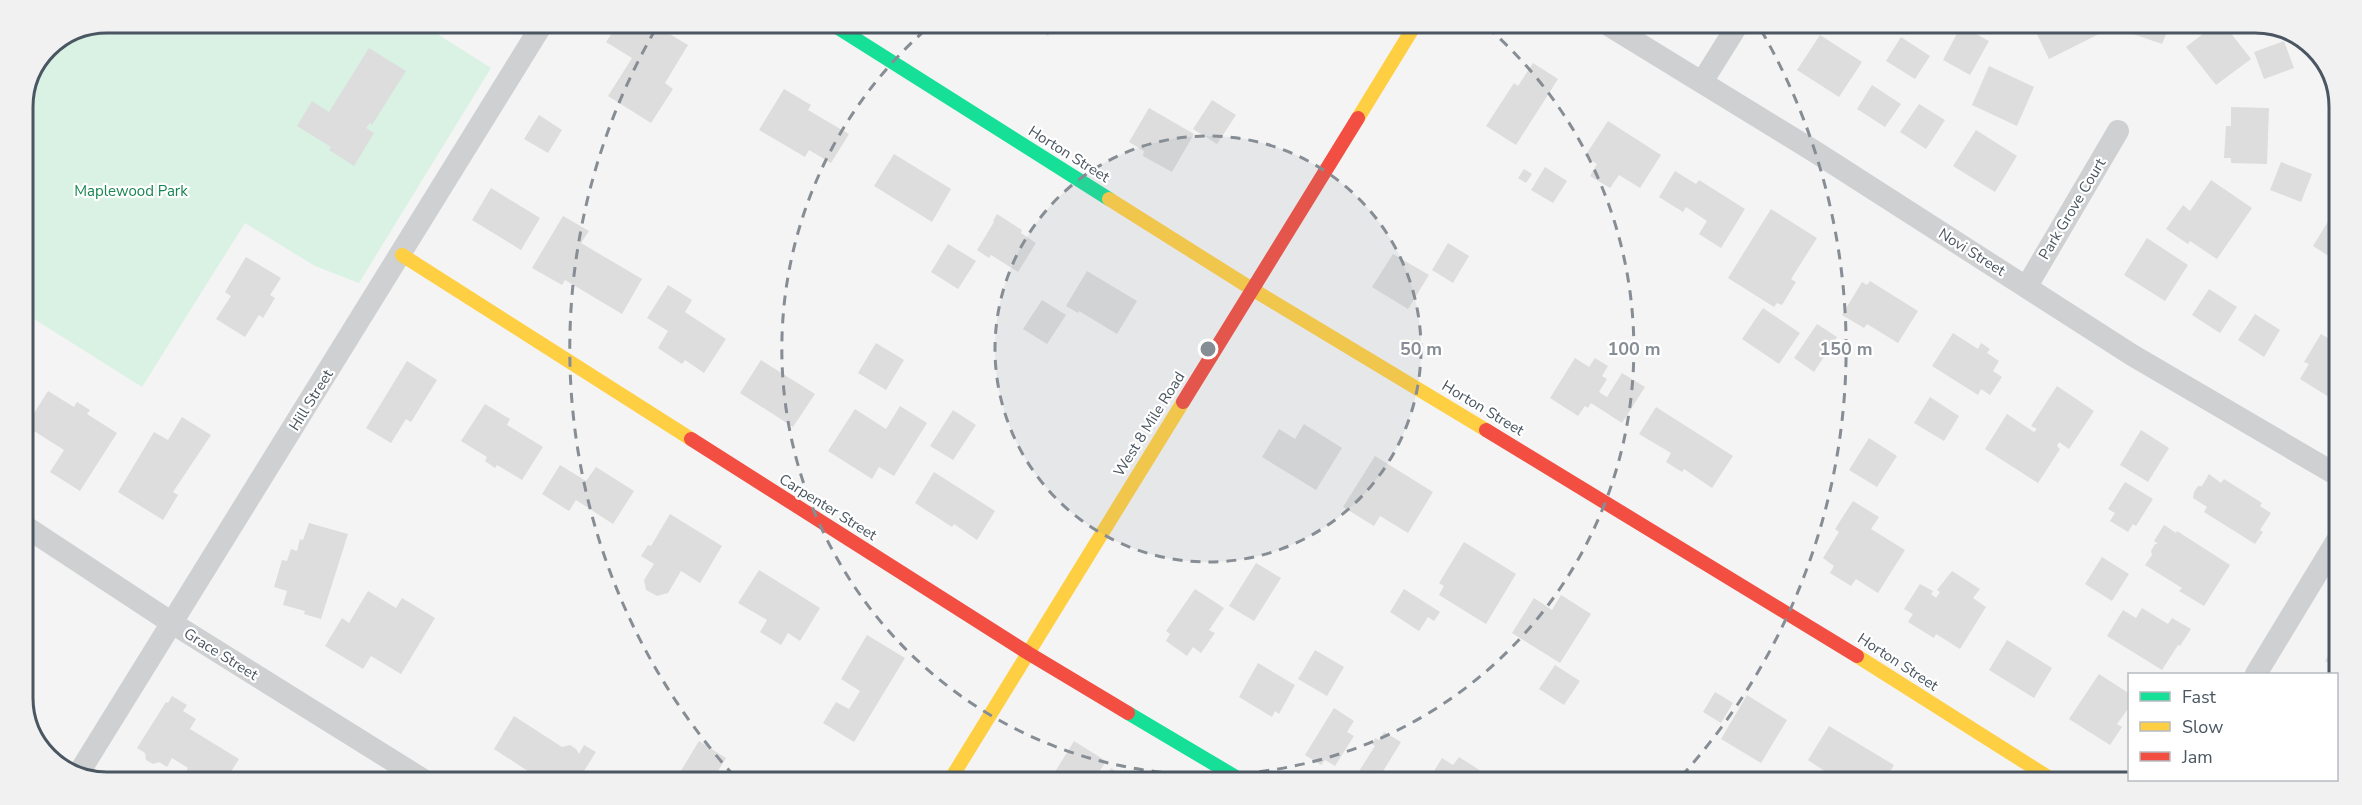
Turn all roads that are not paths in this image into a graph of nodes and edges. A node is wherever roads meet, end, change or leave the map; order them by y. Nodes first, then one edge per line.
1 (537, 33) edge
2 (846, 33) edge
3 (1410, 33) edge
4 (1622, 33) edge
5 (1733, 33) edge
6 (1702, 82) junction
7 (2118, 131) dead end
8 (402, 255) junction
9 (2027, 286) junction
10 (1252, 288) junction
11 (2329, 470) edge
12 (33, 532) edge
13 (2329, 554) edge
14 (171, 623) junction
15 (1028, 653) junction
16 (2257, 673) edge
17 (82, 768) edge
18 (411, 772) edge
19 (955, 772) edge
20 (1228, 772) edge
21 (2040, 772) edge

1 - 8 street, Hill Street
2 - 10 street, Horton Street
3 - 10 street, West 8 Mile Road
4 - 6 street, Novi Street
5 - 6 street
6 - 9 street, Novi Street
7 - 9 street, Park Grove Court
8 - 14 street, Hill Street
8 - 15 street, Carpenter Street
9 - 11 street, Novi Street
10 - 15 street, West 8 Mile Road
10 - 21 street, Horton Street
12 - 14 street, Grace Street
13 - 16 street
14 - 17 street, Hill Street
14 - 18 street, Grace Street
15 - 19 street, West 8 Mile Road
15 - 20 street, Carpenter Street

